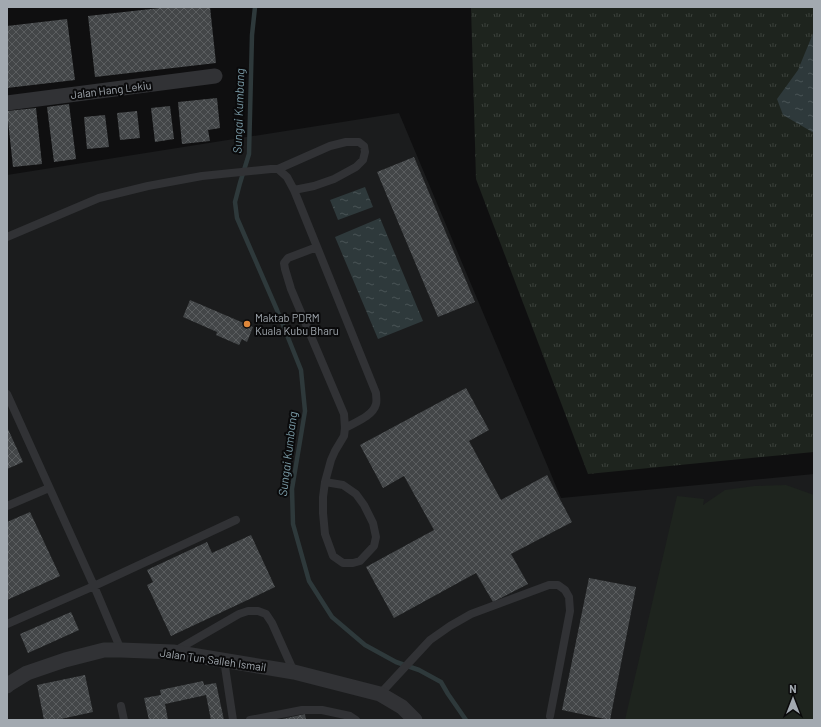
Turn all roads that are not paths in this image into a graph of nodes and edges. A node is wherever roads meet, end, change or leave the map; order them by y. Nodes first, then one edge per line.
1 (215, 76) dead end
2 (7, 103) edge
3 (274, 169) junction
4 (294, 190) junction
5 (7, 237) edge
6 (316, 247) junction
7 (7, 394) edge
8 (345, 428) junction
9 (326, 482) junction
10 (49, 488) junction
11 (7, 506) edge
12 (236, 520) dead end
13 (94, 586) junction
14 (7, 624) edge
15 (121, 650) junction
16 (173, 652) junction
17 (224, 660) junction
18 (294, 672) junction
19 (7, 686) edge
20 (383, 692) junction
21 (121, 706) dead end
22 (550, 716) dead end
23 (124, 720) edge
24 (233, 720) edge
25 (250, 720) edge
26 (356, 720) edge
27 (415, 720) edge

1 - 2 street, Jalan Hang Lekiu
3 - 4 lane
3 - 4 lane
3 - 5 lane
4 - 6 lane
6 - 8 lane
6 - 8 lane
7 - 10 lane
8 - 9 lane
9 - 9 lane
10 - 11 lane
10 - 13 lane
12 - 13 lane
13 - 14 lane
13 - 15 lane
15 - 16 street, Jalan Tun Salleh Ismail
15 - 19 street, Jalan Tun Salleh Ismail
16 - 17 street, Jalan Tun Salleh Ismail
16 - 18 lane
17 - 18 street, Jalan Tun Salleh Ismail
17 - 24 lane
18 - 20 street, Jalan Tun Salleh Ismail
20 - 22 lane
20 - 27 street, Jalan Tun Salleh Ismail
21 - 23 lane
25 - 26 lane

